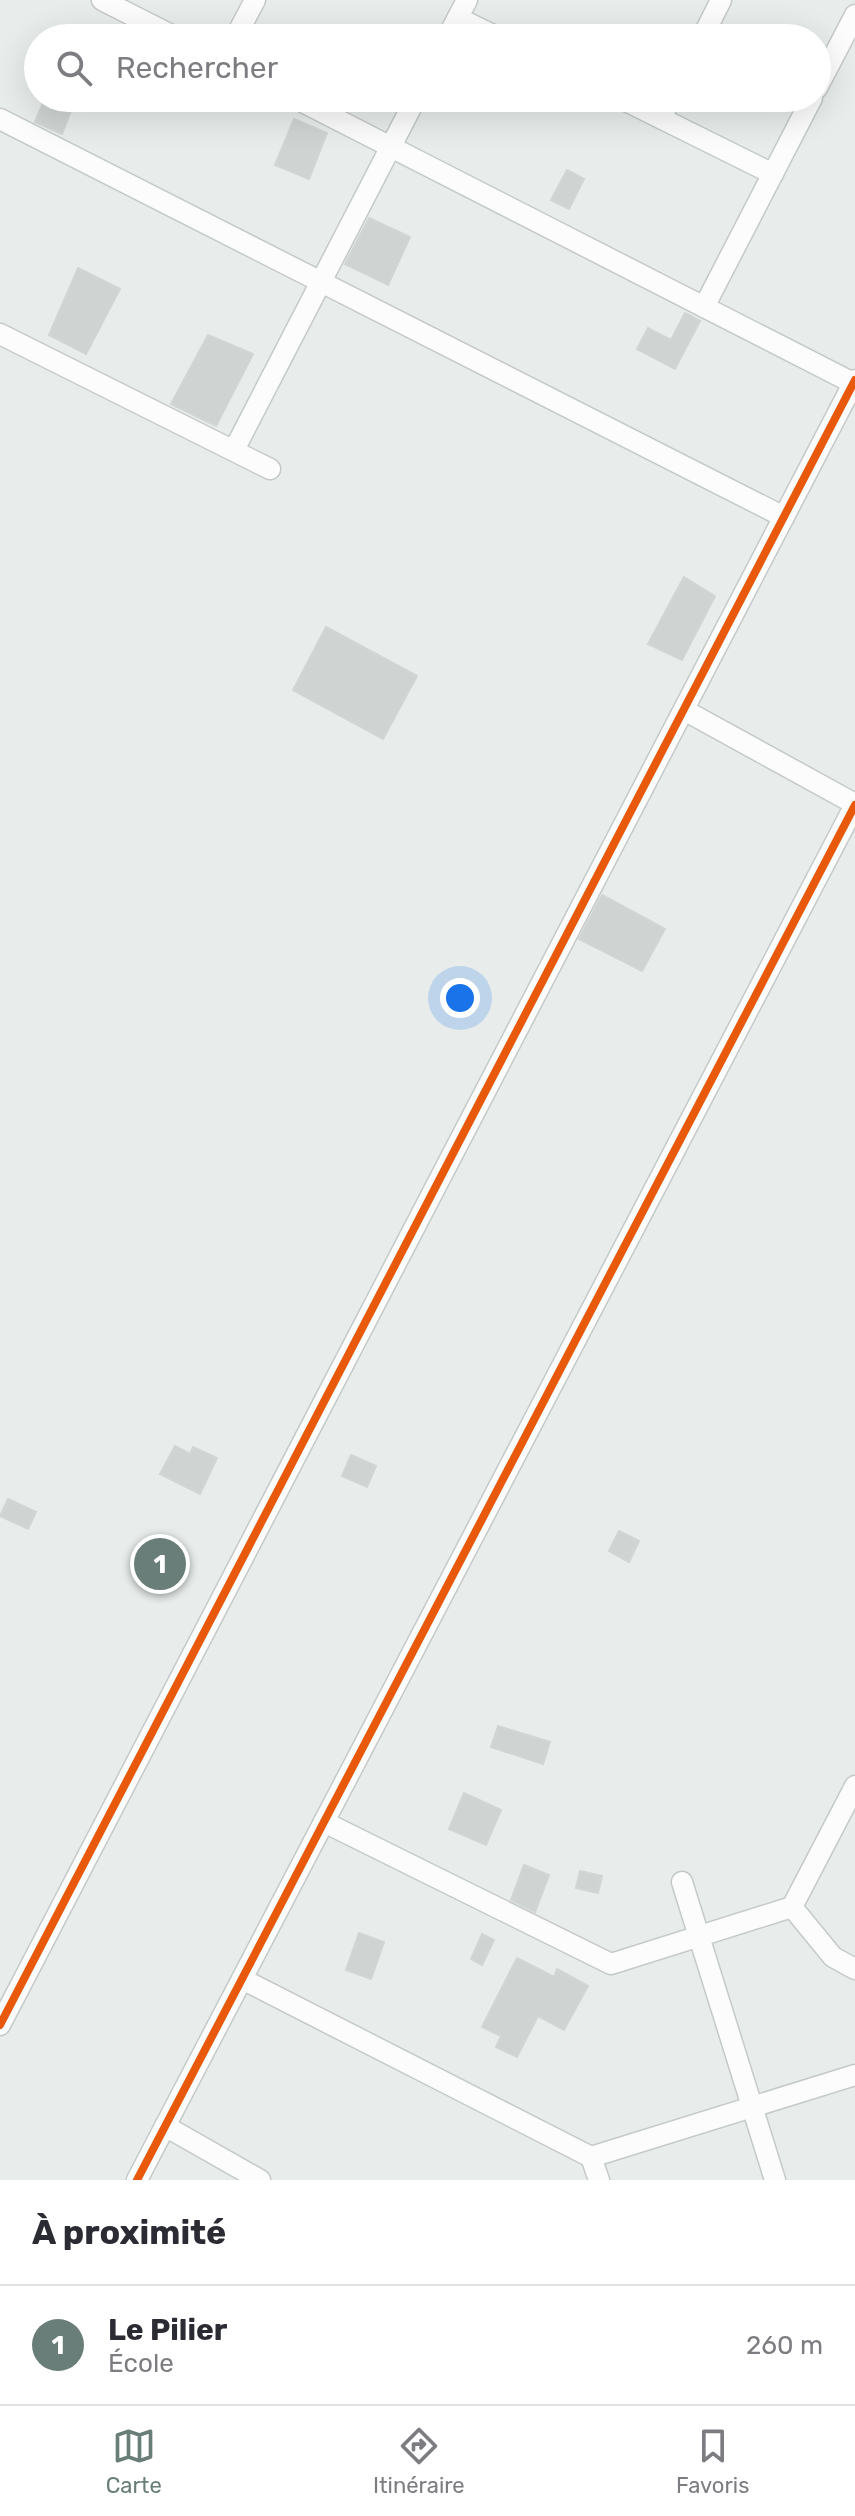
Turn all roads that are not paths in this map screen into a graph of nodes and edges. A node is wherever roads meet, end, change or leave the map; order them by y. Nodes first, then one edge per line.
1 (102, 0) edge
2 (255, 0) edge
3 (721, 0) edge
4 (462, 9) edge
5 (855, 15) edge
6 (149, 24) edge
7 (242, 24) edge
8 (481, 24) edge
9 (709, 24) edge
10 (831, 61) edge
11 (322, 112) edge
12 (409, 112) edge
13 (649, 112) edge
14 (664, 112) edge
15 (805, 112) edge
16 (661, 118) junction
17 (0, 119) edge
18 (391, 147) junction
19 (773, 174) junction
20 (321, 282) junction
21 (704, 307) junction
22 (0, 334) edge
23 (854, 381) edge
24 (234, 450) junction
25 (270, 469) dead end
26 (784, 517) junction
27 (684, 710) junction
28 (855, 805) edge
29 (855, 1786) edge
30 (324, 1822) junction
31 (682, 1882) dead end
32 (792, 1907) junction
33 (699, 1936) junction
34 (855, 1969) edge
35 (242, 1979) junction
36 (0, 2025) edge
37 (855, 2075) edge
38 (752, 2107) junction
39 (165, 2126) junction
40 (591, 2157) junction
41 (137, 2180) edge
42 (260, 2180) edge
43 (599, 2180) edge
44 (775, 2180) edge

1 - 6 street
2 - 7 street
3 - 9 street
4 - 8 street
5 - 10 street
11 - 18 street
12 - 18 street
13 - 16 street
14 - 16 street
15 - 19 street
16 - 19 street
17 - 20 street
18 - 20 street
18 - 21 street
19 - 21 street
20 - 24 street
20 - 26 street
21 - 23 street
22 - 24 street
23 - 26 street
24 - 25 street
26 - 27 street
27 - 28 street
27 - 36 street
28 - 30 street
29 - 32 street
30 - 33 street
30 - 35 street
31 - 33 street
32 - 33 street
32 - 34 street
33 - 38 street
35 - 39 street
35 - 40 street
37 - 38 street
38 - 40 street
38 - 44 street
39 - 41 street
39 - 42 street
40 - 43 street

